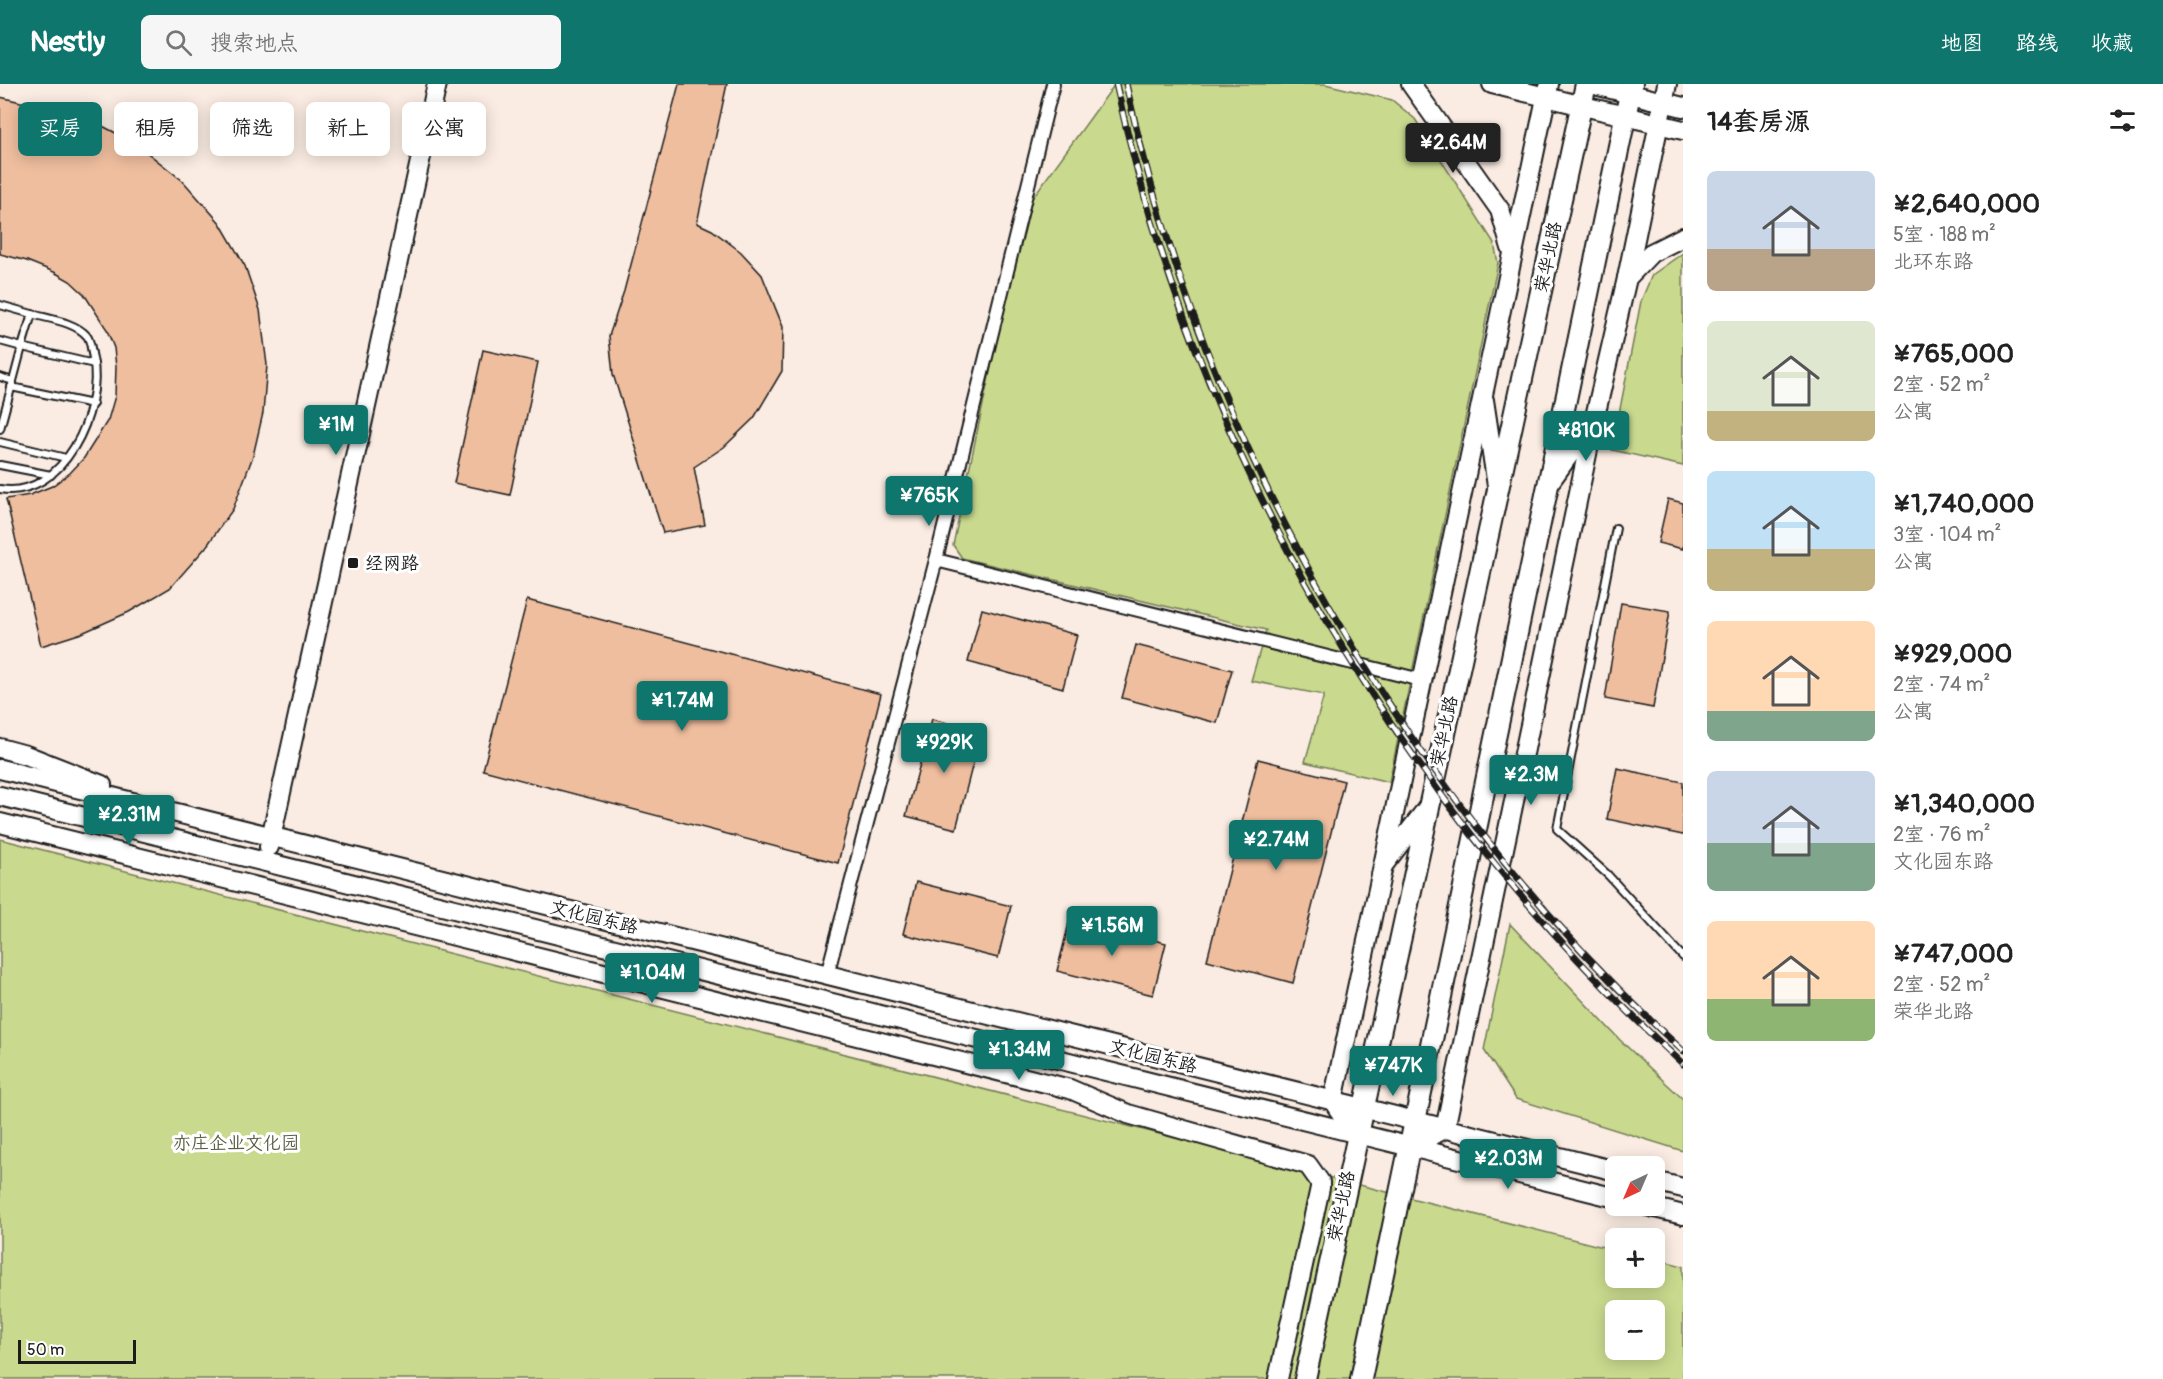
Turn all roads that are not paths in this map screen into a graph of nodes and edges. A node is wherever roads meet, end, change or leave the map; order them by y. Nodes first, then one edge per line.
1 (437, 84) edge
2 (1053, 84) edge
3 (1411, 84) edge
4 (1492, 84) edge
5 (1586, 84) edge
6 (1591, 84) edge
7 (1631, 89) edge
8 (1547, 91) edge
9 (1665, 93) edge
10 (1581, 107) junction
11 (1683, 107) edge
12 (1626, 117) junction
13 (1658, 125) junction
14 (1683, 130) edge
15 (1683, 237) edge
16 (1512, 250) junction
17 (1627, 278) junction
18 (0, 305) edge
19 (32, 314) junction
20 (0, 341) edge
21 (22, 347) junction
22 (94, 364) junction
23 (0, 377) edge
24 (12, 384) junction
25 (1482, 390) junction
26 (93, 404) junction
27 (1, 421) edge
28 (1594, 421) junction
29 (0, 429) edge
30 (0, 442) edge
31 (66, 458) junction
32 (0, 465) edge
33 (51, 475) junction
34 (1549, 483) junction
35 (1498, 487) junction
36 (0, 489) edge
37 (1616, 528) dead end
38 (936, 560) junction
39 (1421, 680) junction
40 (0, 748) edge
41 (0, 769) edge
42 (0, 796) edge
43 (1428, 807) junction
44 (168, 811) junction
45 (0, 823) edge
46 (271, 836) junction
47 (267, 861) junction
48 (1382, 868) junction
49 (1683, 957) edge
50 (827, 975) junction
51 (985, 1042) junction
52 (1070, 1089) junction
53 (1333, 1101) junction
54 (1362, 1108) junction
55 (1415, 1121) junction
56 (1445, 1129) junction
57 (1356, 1136) junction
58 (1409, 1148) junction
59 (1605, 1168) edge
60 (1665, 1184) edge
61 (1683, 1188) edge
62 (1605, 1195) edge
63 (1665, 1210) edge
64 (1683, 1215) edge
65 (1278, 1379) edge
66 (1305, 1379) edge
67 (1361, 1379) edge

1 - 46 street
2 - 38 street
3 - 16 street
4 - 8 street
5 - 10 main road, 荣华北路
6 - 7 street
7 - 9 street
7 - 12 main road
8 - 10 street
8 - 16 street
9 - 11 street
9 - 13 street
10 - 12 street
10 - 35 main road, 荣华北路
12 - 13 street
12 - 34 main road
13 - 14 street
13 - 17 street
15 - 17 street
16 - 25 street
17 - 28 street
18 - 19 lane
19 - 21 lane
19 - 22 lane
20 - 21 lane
21 - 22 lane
21 - 24 lane
22 - 26 lane
23 - 24 lane
24 - 26 lane
24 - 27 lane
25 - 35 street
25 - 39 street
26 - 31 lane
27 - 29 lane
28 - 34 street
28 - 56 street
30 - 31 lane
31 - 33 lane
32 - 33 lane
33 - 36 lane
34 - 55 main road
35 - 43 main road, 荣华北路
37 - 49 lane
38 - 39 street
38 - 50 street
39 - 48 street
40 - 44 street
41 - 44 street, 文化园东路
42 - 47 street, 文化园东路
43 - 48 street
43 - 54 main road, 荣华北路
44 - 46 street, 文化园东路
45 - 52 street
46 - 47 street
46 - 50 street, 文化园东路
47 - 51 street, 文化园东路
48 - 53 street
50 - 53 street, 文化园东路
51 - 52 street
51 - 57 street, 文化园东路
52 - 65 street
53 - 54 street, 文化园东路
53 - 57 street
54 - 55 street, 文化园东路
54 - 57 main road, 荣华北路
55 - 56 street, 文化园东路
55 - 58 main road
56 - 58 street
56 - 59 street, 文化园东路
57 - 58 street, 文化园东路
57 - 66 main road, 荣华北路
58 - 62 street, 文化园东路
58 - 67 main road
60 - 61 street
63 - 64 street

